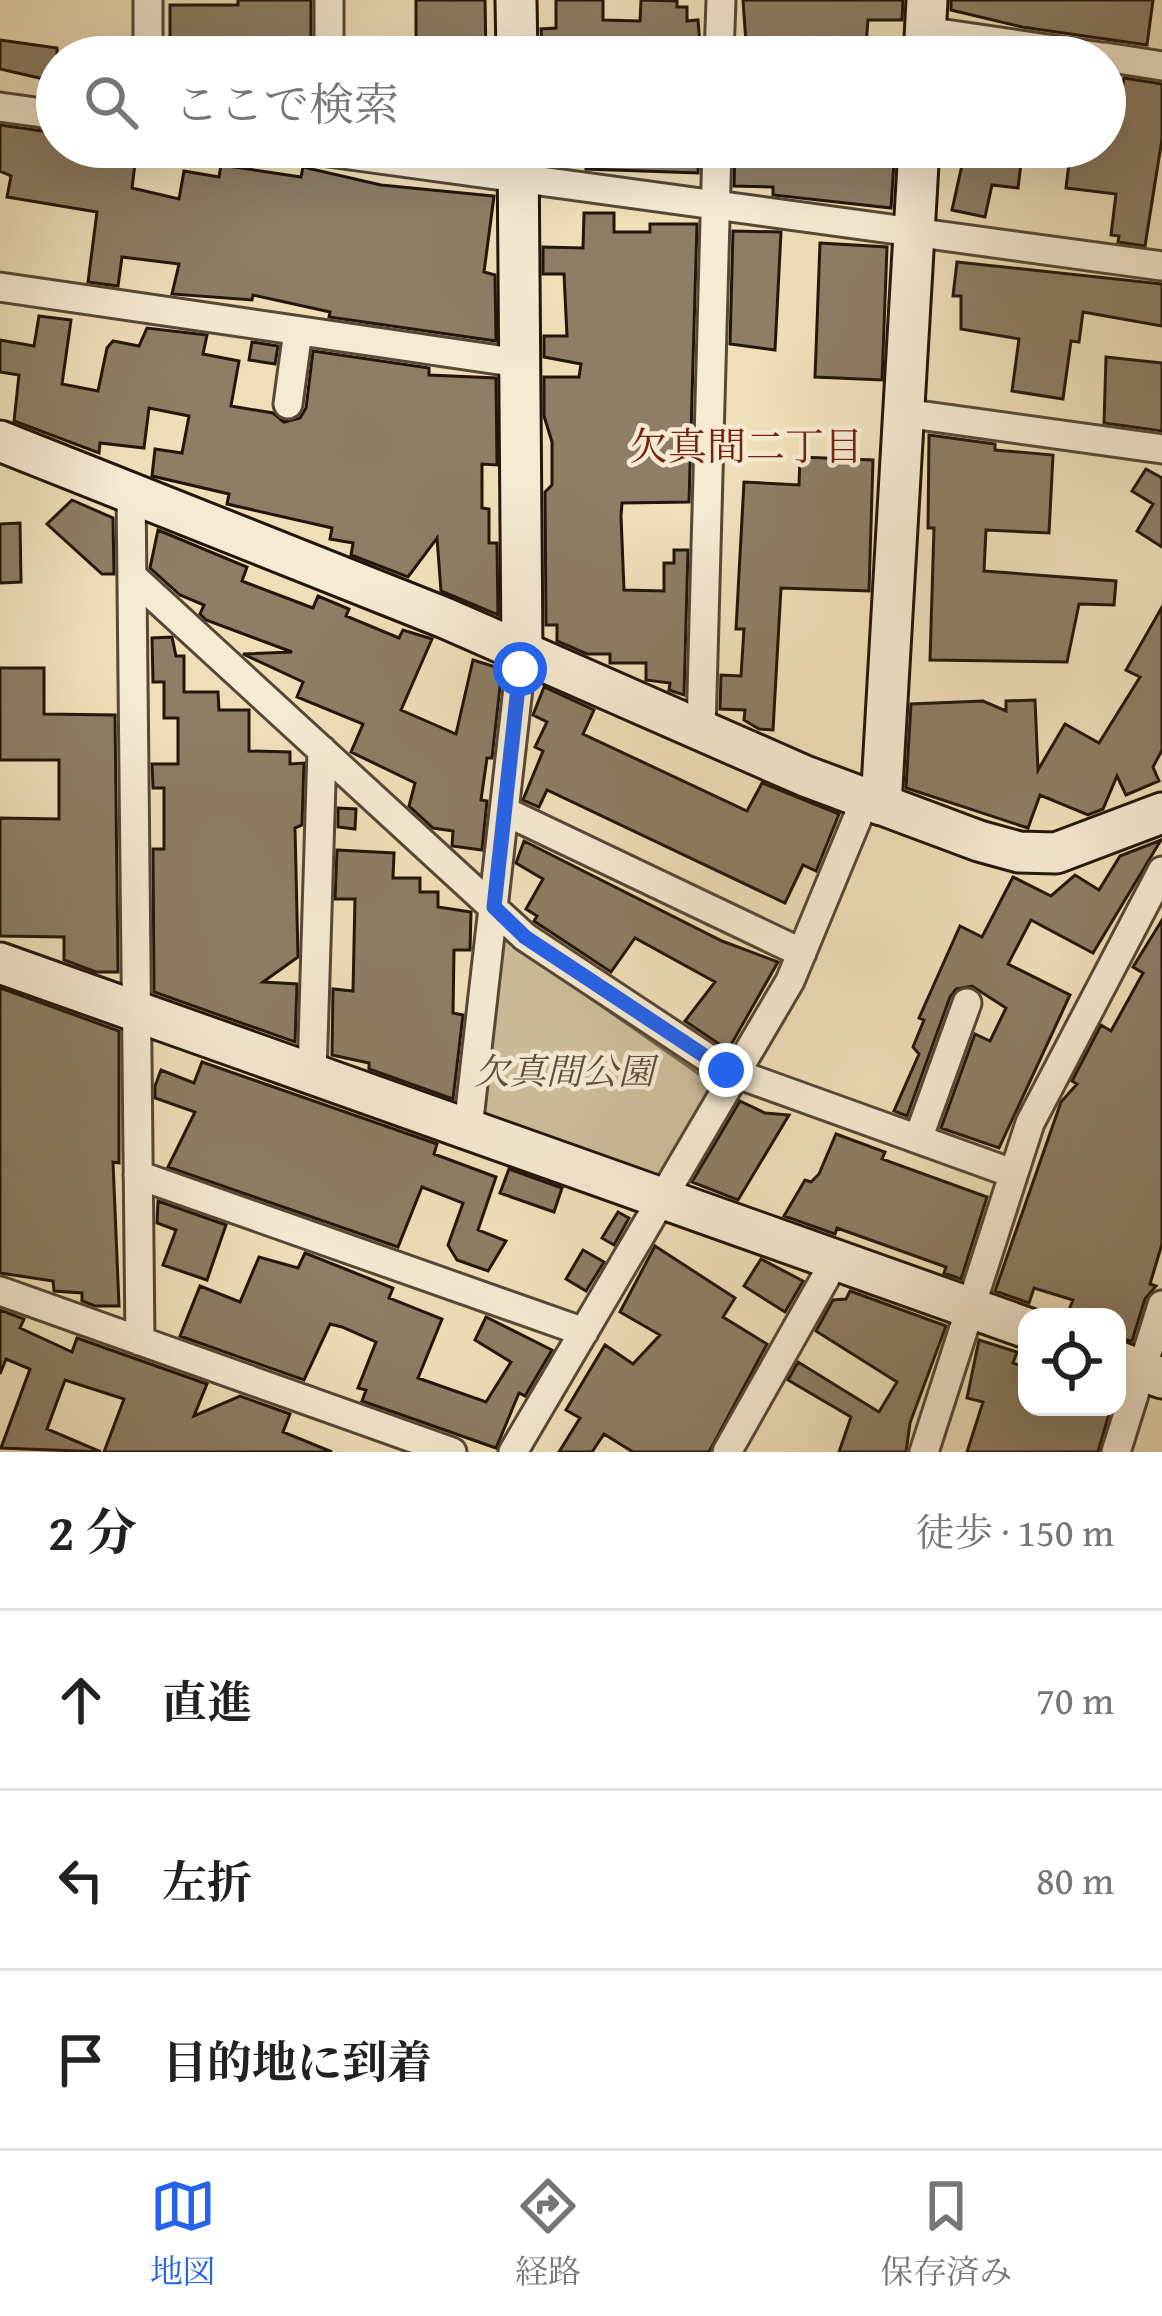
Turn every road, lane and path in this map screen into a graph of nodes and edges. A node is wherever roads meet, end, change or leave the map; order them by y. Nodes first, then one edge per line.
1 (148, 0) edge
2 (329, 0) edge
3 (516, 0) edge
4 (721, 0) edge
5 (926, 29) edge
6 (148, 36) edge
7 (329, 36) edge
8 (517, 36) edge
9 (720, 36) edge
10 (970, 36) edge
11 (1126, 60) edge
12 (1162, 66) edge
13 (0, 107) edge
14 (36, 112) edge
15 (518, 168) edge
16 (545, 168) edge
17 (716, 168) edge
18 (918, 168) edge
19 (715, 206) junction
20 (914, 232) junction
21 (1162, 266) edge
22 (0, 287) edge
23 (298, 331) junction
24 (520, 363) junction
25 (288, 404) dead end
26 (904, 413) junction
27 (0, 441) edge
28 (1162, 448) edge
29 (131, 491) junction
30 (132, 576) junction
31 (522, 653) junction
32 (701, 730) junction
33 (322, 750) junction
34 (873, 802) junction
35 (504, 811) junction
36 (1162, 813) edge
37 (1162, 872) edge
38 (494, 907) junction
39 (802, 952) junction
40 (0, 963) edge
41 (967, 1003) dead end
42 (135, 1011) junction
43 (312, 1074) junction
44 (736, 1074) junction
45 (469, 1128) junction
46 (918, 1139) junction
47 (1012, 1173) junction
48 (138, 1175) junction
49 (664, 1198) junction
50 (836, 1259) junction
51 (0, 1291) edge
52 (1162, 1305) edge
53 (969, 1307) junction
54 (1018, 1325) edge
55 (584, 1332) junction
56 (140, 1341) junction
57 (1140, 1370) edge
58 (452, 1452) edge
59 (513, 1452) edge
60 (727, 1452) edge
61 (924, 1452) edge
62 (1116, 1452) edge

1 - 6 street
2 - 7 street
3 - 8 street
4 - 9 street
5 - 10 street
11 - 12 street
13 - 14 street
15 - 24 street
16 - 19 street
17 - 19 street
18 - 20 street
19 - 20 street
19 - 32 street
20 - 21 street
20 - 26 street
22 - 23 street
23 - 24 street
23 - 25 street
24 - 31 street
26 - 28 street
26 - 34 street
27 - 29 street
29 - 30 street
29 - 31 street
30 - 33 street
30 - 42 street
31 - 32 street
31 - 35 street
32 - 34 street
33 - 38 street
33 - 43 street
34 - 36 street
34 - 39 street
35 - 38 street
35 - 39 street
37 - 47 street
38 - 44 street
38 - 45 street
39 - 44 street
40 - 42 street
41 - 46 street
42 - 43 street
42 - 48 street
43 - 45 street
44 - 46 street
44 - 49 street
45 - 49 street
46 - 47 street
47 - 53 street
48 - 55 street
48 - 56 street
49 - 50 street
49 - 55 street
50 - 53 street
50 - 60 street
51 - 56 street
52 - 57 street
53 - 54 street
53 - 61 street
55 - 59 street
56 - 58 street
57 - 62 street

